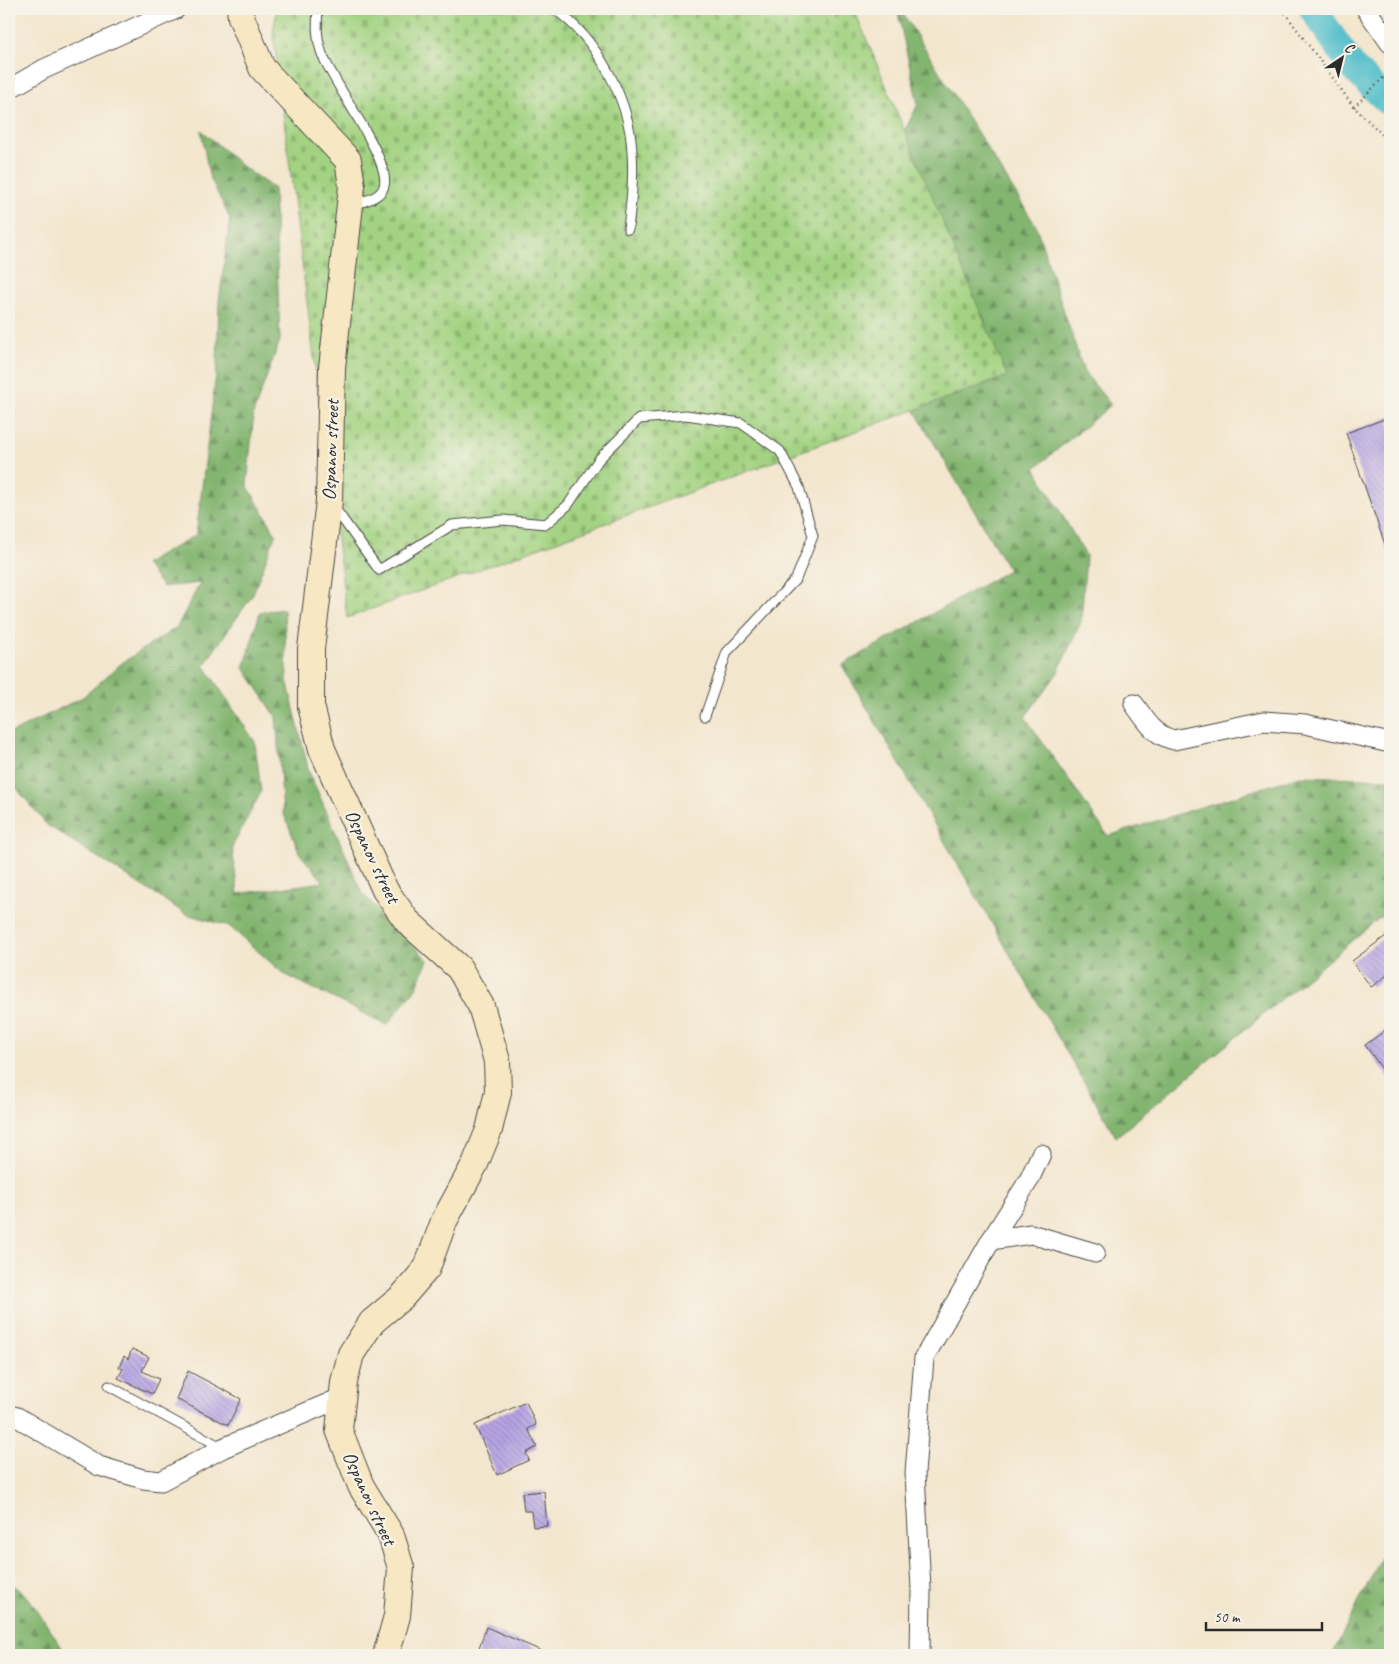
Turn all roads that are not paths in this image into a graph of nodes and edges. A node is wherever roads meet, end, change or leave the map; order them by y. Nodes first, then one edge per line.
1 (176, 9) edge
2 (240, 9) edge
3 (318, 9) edge
4 (554, 9) edge
5 (1366, 9) edge
6 (1390, 42) edge
7 (9, 89) edge
8 (350, 206) junction
9 (628, 229) dead end
10 (329, 501) junction
11 (1134, 704) dead end
12 (705, 716) dead end
13 (1390, 743) edge
14 (1041, 1154) dead end
15 (991, 1240) junction
16 (1095, 1253) dead end
17 (110, 1386) dead end
18 (343, 1397) junction
19 (9, 1415) edge
20 (224, 1448) junction
21 (386, 1655) edge
22 (920, 1655) edge

1 - 7 street
2 - 8 street, Ospanov street
3 - 8 lane
4 - 9 lane
5 - 6 street
8 - 10 street, Ospanov street
10 - 12 lane
10 - 18 street, Ospanov street
11 - 13 street
14 - 15 street
15 - 16 street
15 - 22 street
17 - 20 lane
18 - 20 street
18 - 21 street, Ospanov street
19 - 20 street

